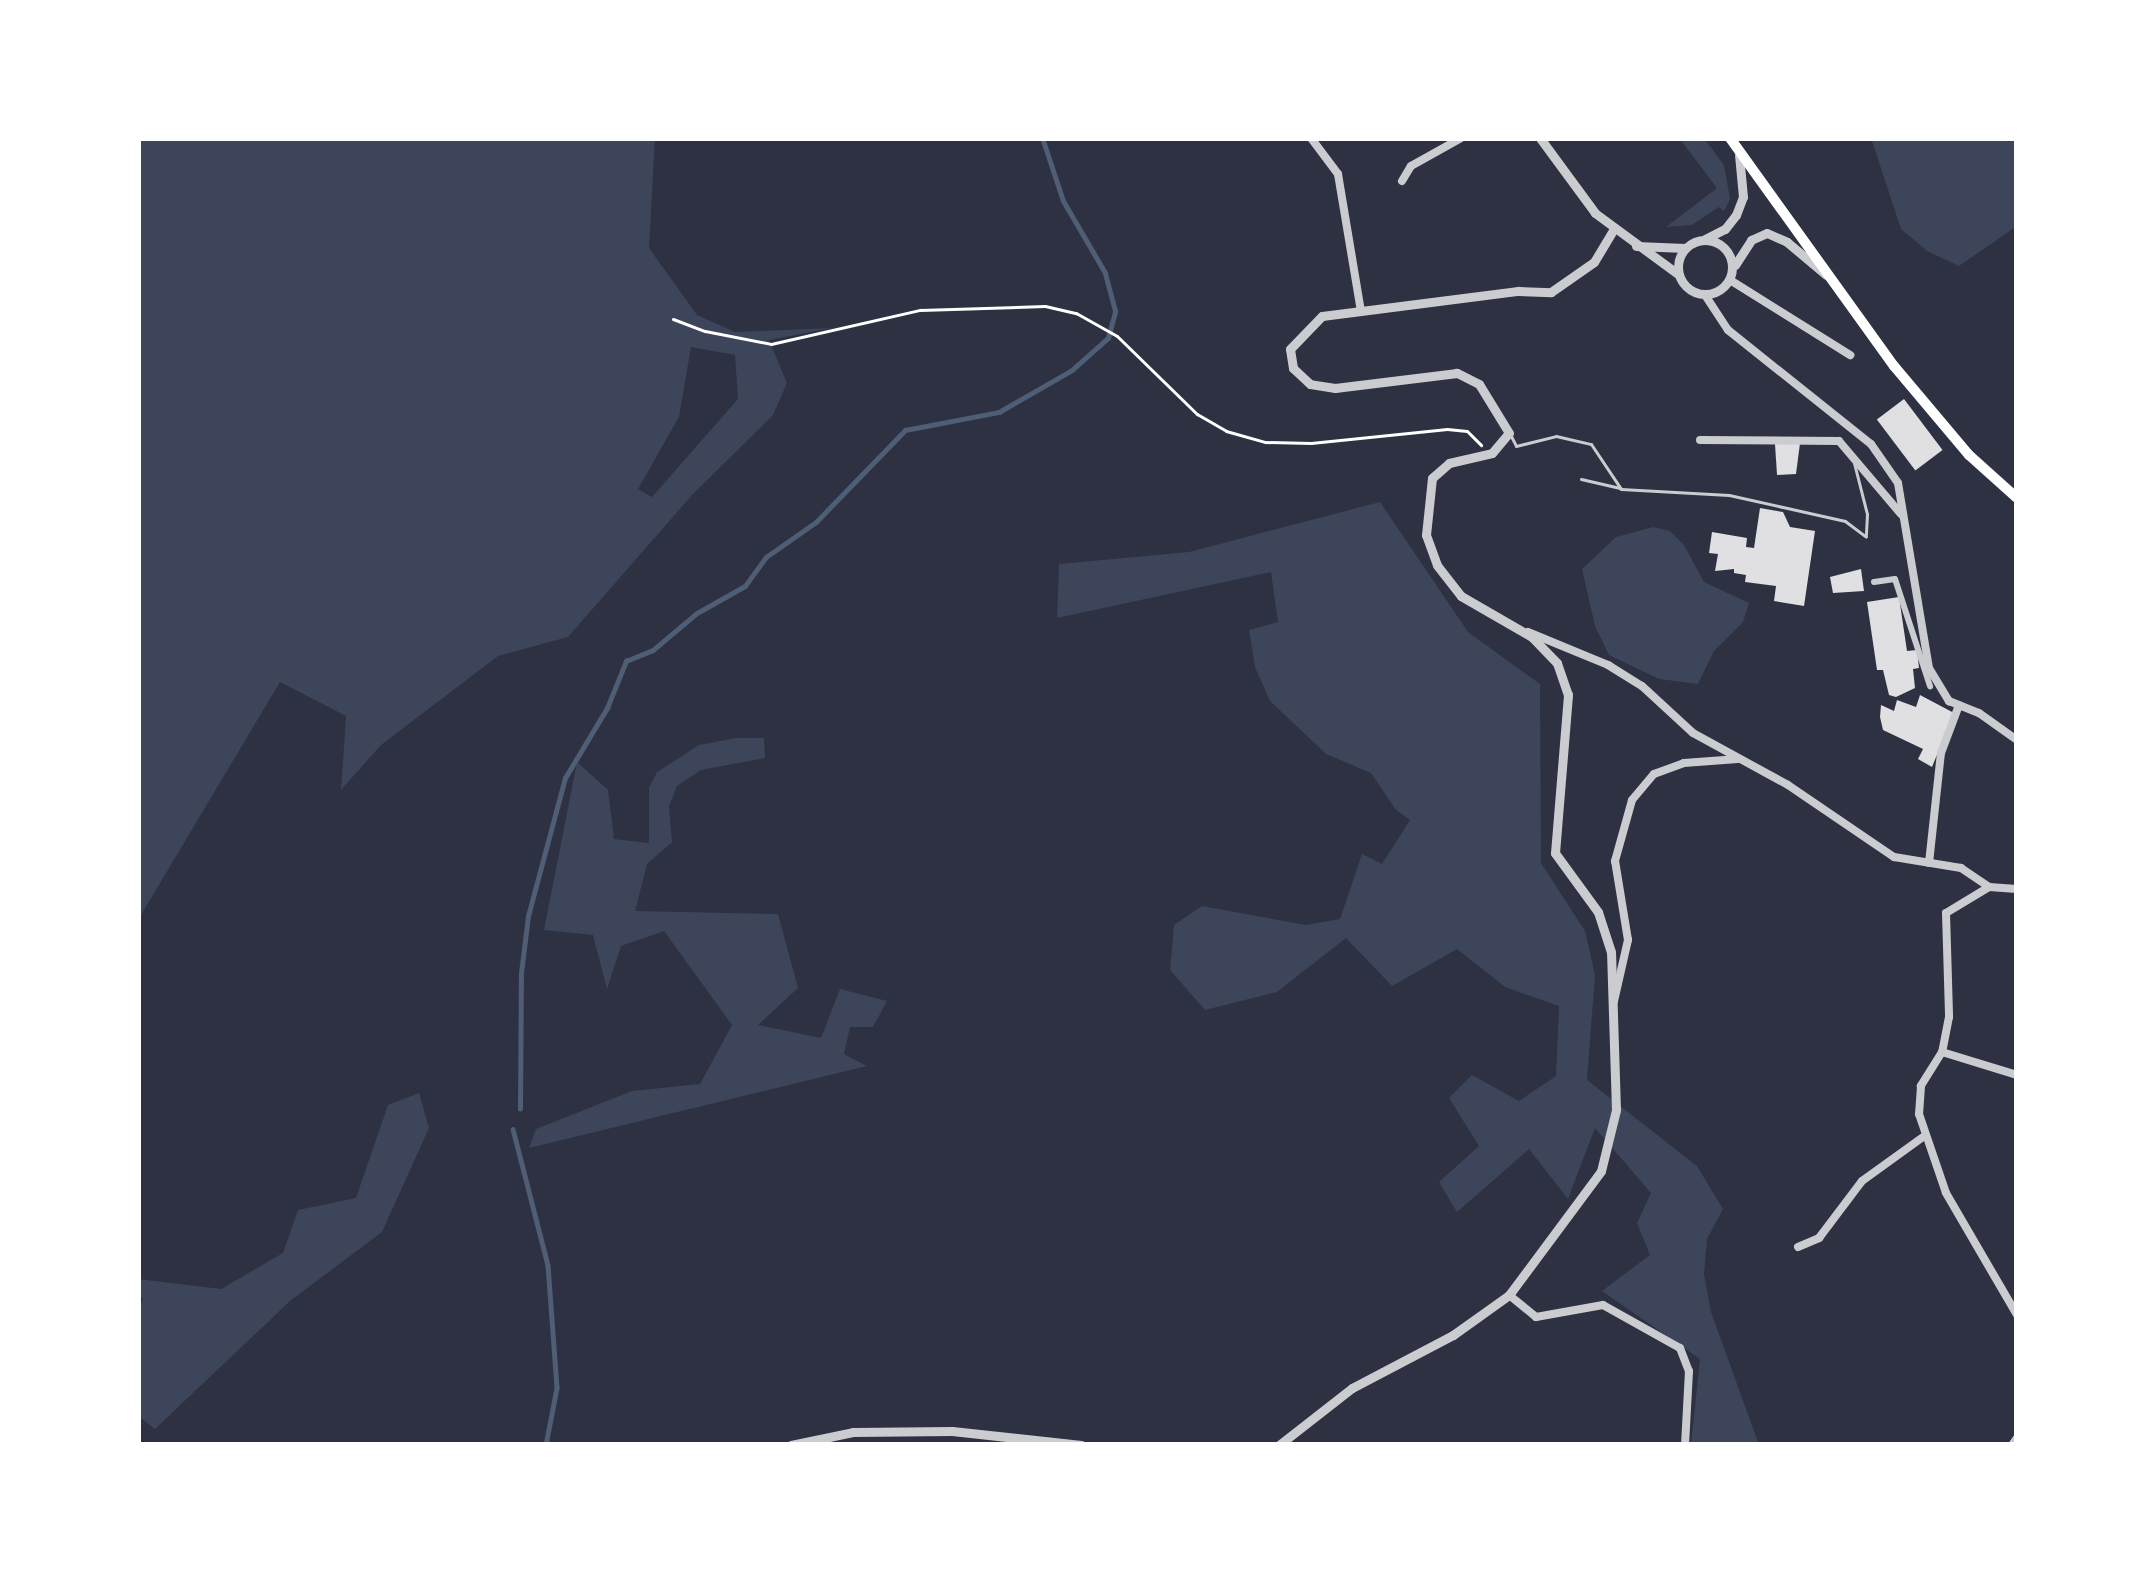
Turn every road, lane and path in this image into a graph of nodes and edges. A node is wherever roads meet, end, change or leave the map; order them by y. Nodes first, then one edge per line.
1 (1311, 138) edge
2 (1461, 138) edge
3 (1540, 138) edge
4 (1734, 142) edge
5 (1402, 181) dead end
6 (1613, 230) junction
7 (1705, 239) junction
8 (1634, 246) junction
9 (1684, 248) junction
10 (1679, 275) junction
11 (1731, 275) junction
12 (1830, 278) junction
13 (1705, 295) junction
14 (1361, 311) junction
15 (674, 319) dead end
16 (1850, 355) dead end
17 (1510, 433) junction
18 (1700, 440) dead end
19 (1851, 451) junction
20 (1484, 455) junction
21 (1581, 479) dead end
22 (1621, 489) junction
23 (2017, 498) edge
24 (1902, 515) junction
25 (1874, 582) dead end
26 (1514, 626) junction
27 (1930, 686) dead end
28 (1959, 705) junction
29 (2017, 740) edge
30 (1740, 759) junction
31 (1929, 863) junction
32 (1989, 887) junction
33 (2017, 889) edge
34 (1610, 1008) junction
35 (1942, 1052) junction
36 (2017, 1075) edge
37 (1923, 1137) junction
38 (1798, 1246) dead end
39 (1509, 1295) junction
40 (2017, 1315) edge
41 (790, 1445) edge
42 (1081, 1445) edge
43 (1279, 1445) edge
44 (1685, 1445) edge

1 - 14 street
2 - 5 street
3 - 6 street
4 - 7 street
4 - 12 main road
6 - 8 street
6 - 14 street
7 - 9 street
7 - 11 street
8 - 9 street
8 - 10 street
9 - 10 street
10 - 13 street
11 - 12 street
11 - 13 street
11 - 16 street
12 - 23 main road
13 - 24 street
14 - 17 street
15 - 20 path
17 - 20 street
17 - 22 lane
18 - 19 street
19 - 22 lane
19 - 24 street
20 - 26 street
21 - 22 lane
24 - 28 street
25 - 27 street
26 - 30 street
26 - 34 street
28 - 29 street
28 - 31 street
30 - 31 street
30 - 34 street
31 - 32 street
32 - 33 street
32 - 35 street
34 - 39 street
35 - 36 street
35 - 37 street
37 - 38 street
37 - 40 street
39 - 43 street
39 - 44 street
41 - 42 street

